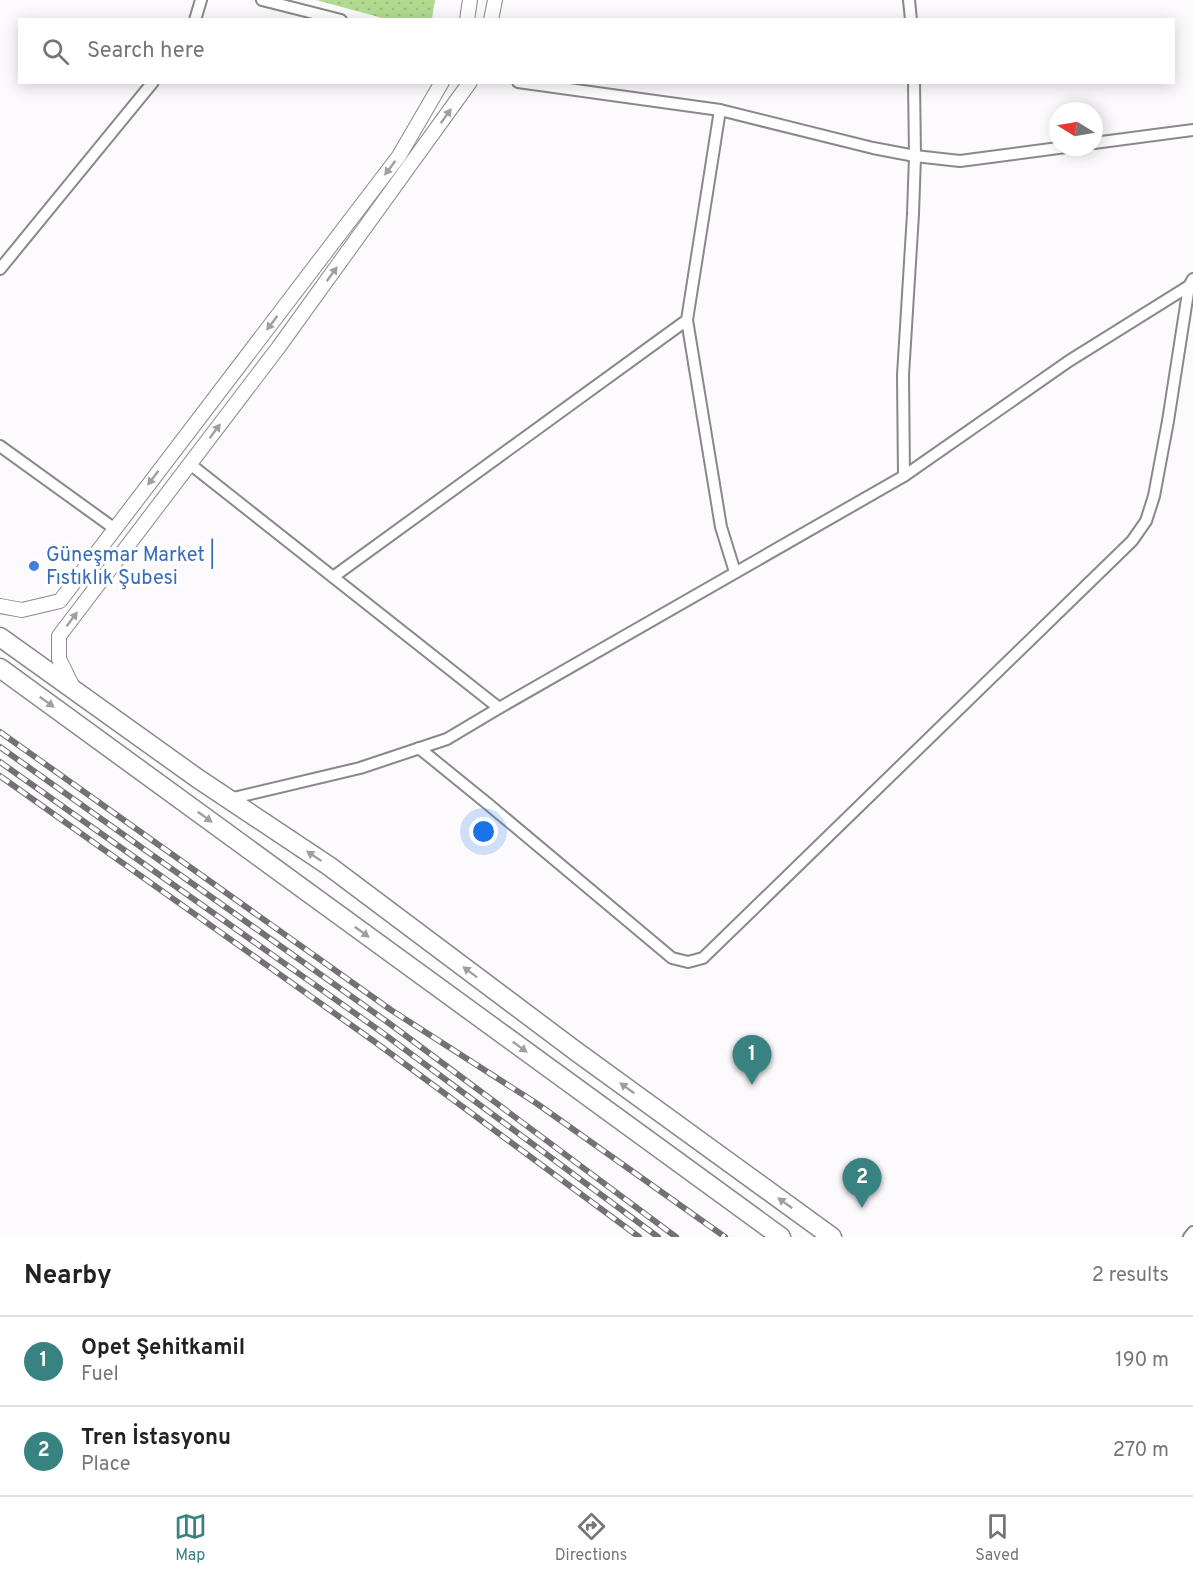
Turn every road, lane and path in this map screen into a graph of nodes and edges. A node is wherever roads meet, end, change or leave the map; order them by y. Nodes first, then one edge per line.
1 (201, 0) edge
2 (262, 0) edge
3 (470, 0) edge
4 (495, 0) edge
5 (909, 0) edge
6 (196, 18) edge
7 (333, 18) edge
8 (467, 18) edge
9 (491, 18) edge
10 (911, 18) edge
11 (151, 84) edge
12 (441, 84) edge
13 (469, 84) edge
14 (532, 84) edge
15 (914, 84) edge
16 (720, 110) junction
17 (1193, 130) edge
18 (1103, 142) edge
19 (1049, 149) edge
20 (915, 156) junction
21 (0, 269) edge
22 (1191, 283) edge
23 (687, 320) junction
24 (0, 446) edge
25 (190, 464) junction
26 (904, 477) junction
27 (115, 529) junction
28 (735, 572) junction
29 (333, 577) junction
30 (0, 606) edge
31 (0, 637) edge
32 (0, 668) edge
33 (75, 691) junction
34 (499, 708) junction
35 (419, 748) junction
36 (229, 799) junction
37 (1193, 1233) edge
38 (782, 1237) edge
39 (832, 1237) edge
40 (1189, 1237) edge

1 - 6 street
2 - 7 street
3 - 8 street
4 - 9 street
5 - 10 street
11 - 21 street
12 -> 27 street
25 -> 13 street
14 - 16 street
15 - 20 street
16 - 20 street
16 - 23 street
17 - 18 street
19 - 20 street
20 - 26 street
22 - 26 street
22 - 35 street
23 - 28 street
23 - 29 street
24 - 27 street
25 - 29 street
33 -> 25 street
26 - 28 street
27 - 30 street
28 - 34 street
29 - 34 street
31 - 33 main road
32 -> 38 main road
33 - 36 main road
34 - 35 street
35 - 36 street
39 -> 36 main road
37 - 40 street

